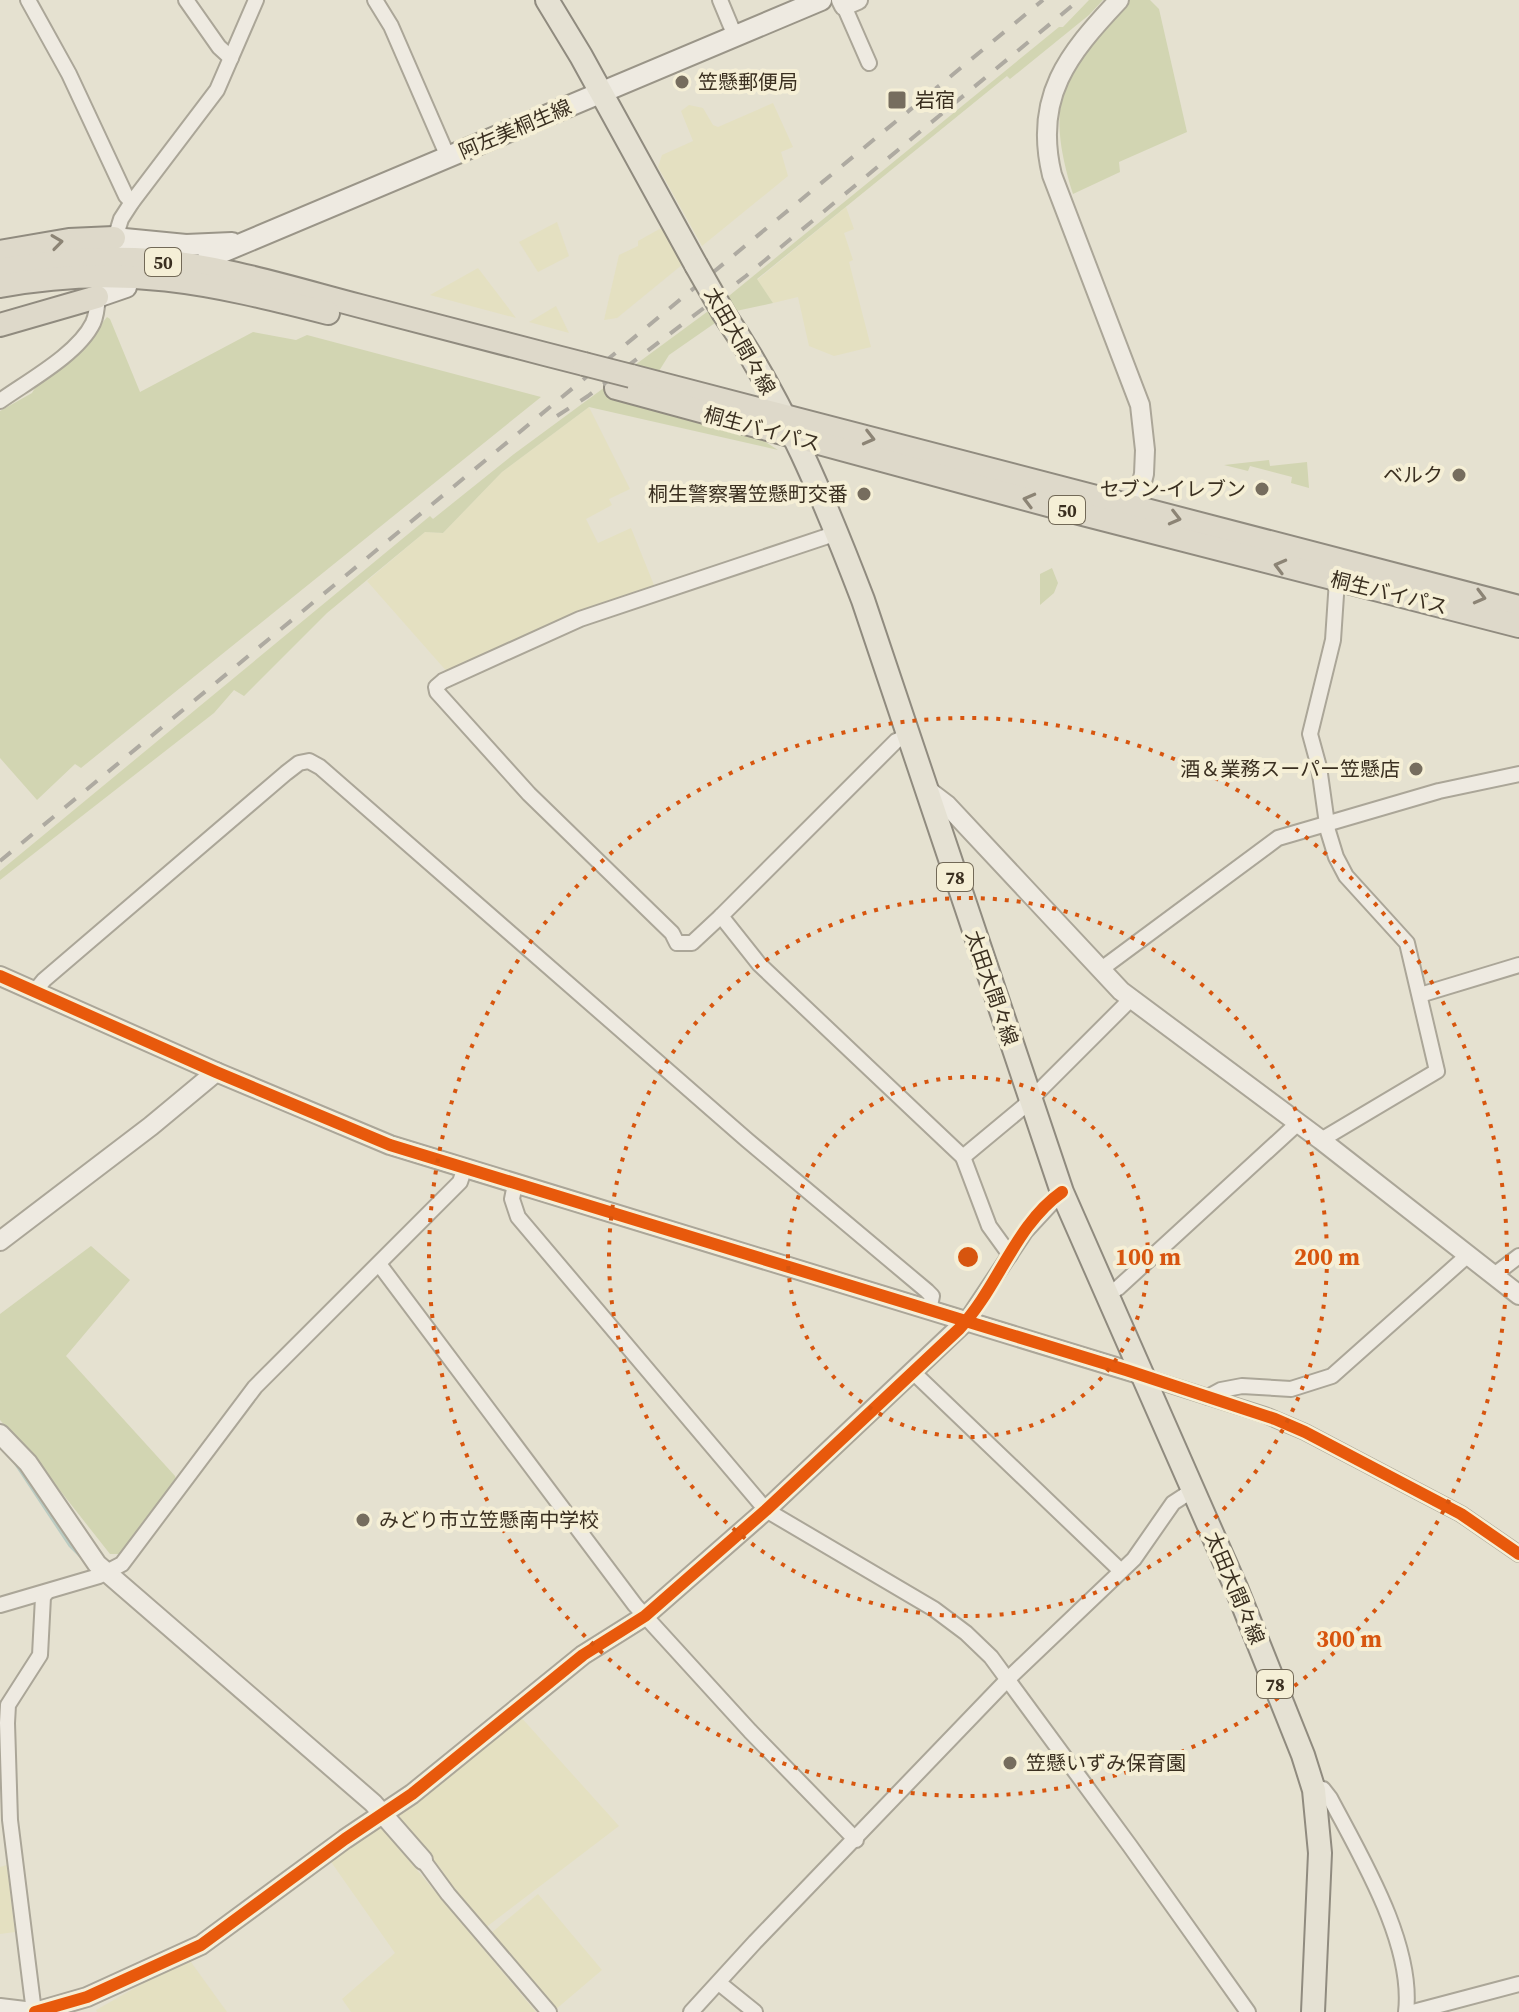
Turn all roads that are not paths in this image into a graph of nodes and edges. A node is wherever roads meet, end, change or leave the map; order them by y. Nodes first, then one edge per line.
1 (28, 0) edge
2 (186, 0) edge
3 (256, 0) edge
4 (375, 0) edge
5 (547, 0) edge
6 (720, 0) edge
7 (821, 0) edge
8 (1119, 0) edge
9 (848, 2) edge
10 (735, 36) junction
11 (231, 58) junction
12 (869, 63) dead end
13 (601, 92) junction
14 (448, 157) junction
15 (132, 202) junction
16 (248, 241) junction
17 (113, 244) junction
18 (0, 252) edge
19 (208, 258) dead end
20 (0, 270) edge
21 (0, 286) edge
22 (126, 287) dead end
23 (98, 292) junction
24 (0, 325) edge
25 (577, 370) junction
26 (623, 382) junction
27 (0, 401) edge
28 (782, 415) junction
29 (792, 436) junction
30 (1133, 518) junction
31 (837, 533) junction
32 (1337, 580) junction
33 (1519, 607) edge
34 (1519, 626) edge
35 (907, 736) junction
36 (1519, 774) edge
37 (926, 789) junction
38 (1327, 823) junction
39 (721, 916) junction
40 (1519, 965) edge
41 (1100, 970) junction
42 (0, 976) edge
43 (35, 991) junction
44 (1420, 995) junction
45 (1131, 999) junction
46 (216, 1072) junction
47 (1029, 1098) junction
48 (1298, 1123) junction
49 (1321, 1140) junction
50 (963, 1157) junction
51 (464, 1170) junction
52 (515, 1184) junction
53 (1062, 1192) junction
54 (0, 1241) edge
55 (1010, 1255) junction
56 (1468, 1255) junction
57 (1519, 1256) edge
58 (379, 1264) junction
59 (1494, 1275) junction
60 (1106, 1295) junction
61 (1519, 1295) edge
62 (929, 1311) junction
63 (965, 1322) junction
64 (913, 1372) junction
65 (1142, 1375) junction
66 (1208, 1397) junction
67 (0, 1434) edge
68 (1193, 1490) junction
69 (766, 1510) junction
70 (1519, 1554) edge
71 (1121, 1571) junction
72 (109, 1572) junction
73 (47, 1592) junction
74 (0, 1605) edge
75 (645, 1616) junction
76 (1008, 1679) junction
77 (4, 1767) edge
78 (1314, 1790) junction
79 (383, 1813) junction
80 (856, 1840) junction
81 (423, 1860) joint
82 (719, 1983) junction
83 (1519, 1984) edge
84 (0, 2008) edge
85 (34, 2012) edge
86 (549, 2012) edge
87 (691, 2012) edge
88 (755, 2012) edge
89 (1248, 2012) edge
90 (1313, 2012) edge
91 (1406, 2012) edge
92 (1413, 2012) edge

1 - 15 street
2 - 11 street
3 - 11 street
4 - 14 street
5 - 13 main road, 太田大間々線 / 78
6 - 10 street
7 - 10 main road, 阿左美桐生線
8 - 30 street
9 - 12 street
10 - 13 main road, 阿左美桐生線
11 - 15 street
13 - 14 main road, 阿左美桐生線
13 - 28 main road, 太田大間々線 / 78, bridge
14 - 16 main road, 阿左美桐生線
15 - 17 street
16 - 17 main road
16 - 19 main road, 阿左美桐生線
18 -> 17 highway
20 - 25 highway, 桐生バイパス / 50
21 - 25 highway, 桐生バイパス / 50
22 - 23 main road
23 - 24 highway
23 - 27 street
25 - 26 highway, 桐生バイパス / 50, bridge
26 - 28 highway, 桐生バイパス / 50
26 - 29 highway, 桐生バイパス / 50
28 - 29 main road, 太田大間々線 / 78
28 -> 30 highway, 桐生バイパス / 50
30 -> 29 highway, 桐生バイパス / 50
29 - 31 main road, 太田大間々線 / 78
32 -> 30 highway, 桐生バイパス / 50
30 -> 33 highway, 桐生バイパス / 50
31 - 35 main road, 太田大間々線 / 78
31 - 39 street
32 - 34 highway, 桐生バイパス / 50
32 - 38 street
35 - 37 main road, 太田大間々線 / 78
35 - 39 street
36 - 38 street
37 - 41 street
37 - 47 main road, 太田大間々線 / 78
38 - 41 street
38 - 44 street
39 - 50 street
40 - 44 street
41 - 45 street
42 - 43 street
43 - 46 street
43 - 62 street
44 - 49 street
45 - 47 street
45 - 48 street
46 - 51 street
46 - 54 street
47 - 50 street
47 - 53 main road, 太田大間々線 / 78
48 - 49 street
48 - 60 street
49 - 56 street
50 - 55 street
51 - 52 street
51 - 58 street
52 - 62 street
52 - 69 street
53 - 55 street
53 - 60 main road, 太田大間々線 / 78
55 - 63 street
56 - 59 street
56 - 66 street
57 - 59 street
58 - 72 street
58 - 75 street
59 - 61 street
60 - 65 main road, 太田大間々線 / 78
62 - 63 street
63 - 64 street
63 - 65 street
64 - 69 street
64 - 71 street
65 - 66 street
65 - 68 main road, 太田大間々線 / 78
66 - 70 street
67 - 72 street
68 - 71 street
68 - 78 main road, 太田大間々線 / 78
69 - 75 street
69 - 76 street
71 - 76 street
72 - 73 street
72 - 79 street
73 - 74 street
73 - 77 street
75 - 79 street
75 - 80 street
76 - 80 street
76 - 89 street
77 - 85 street
78 - 90 main road, 太田大間々線 / 78
78 - 91 street
79 - 81 street
79 - 85 street
80 - 82 street
81 - 86 street
82 - 87 street
82 - 88 street
83 - 92 street
84 - 85 street

